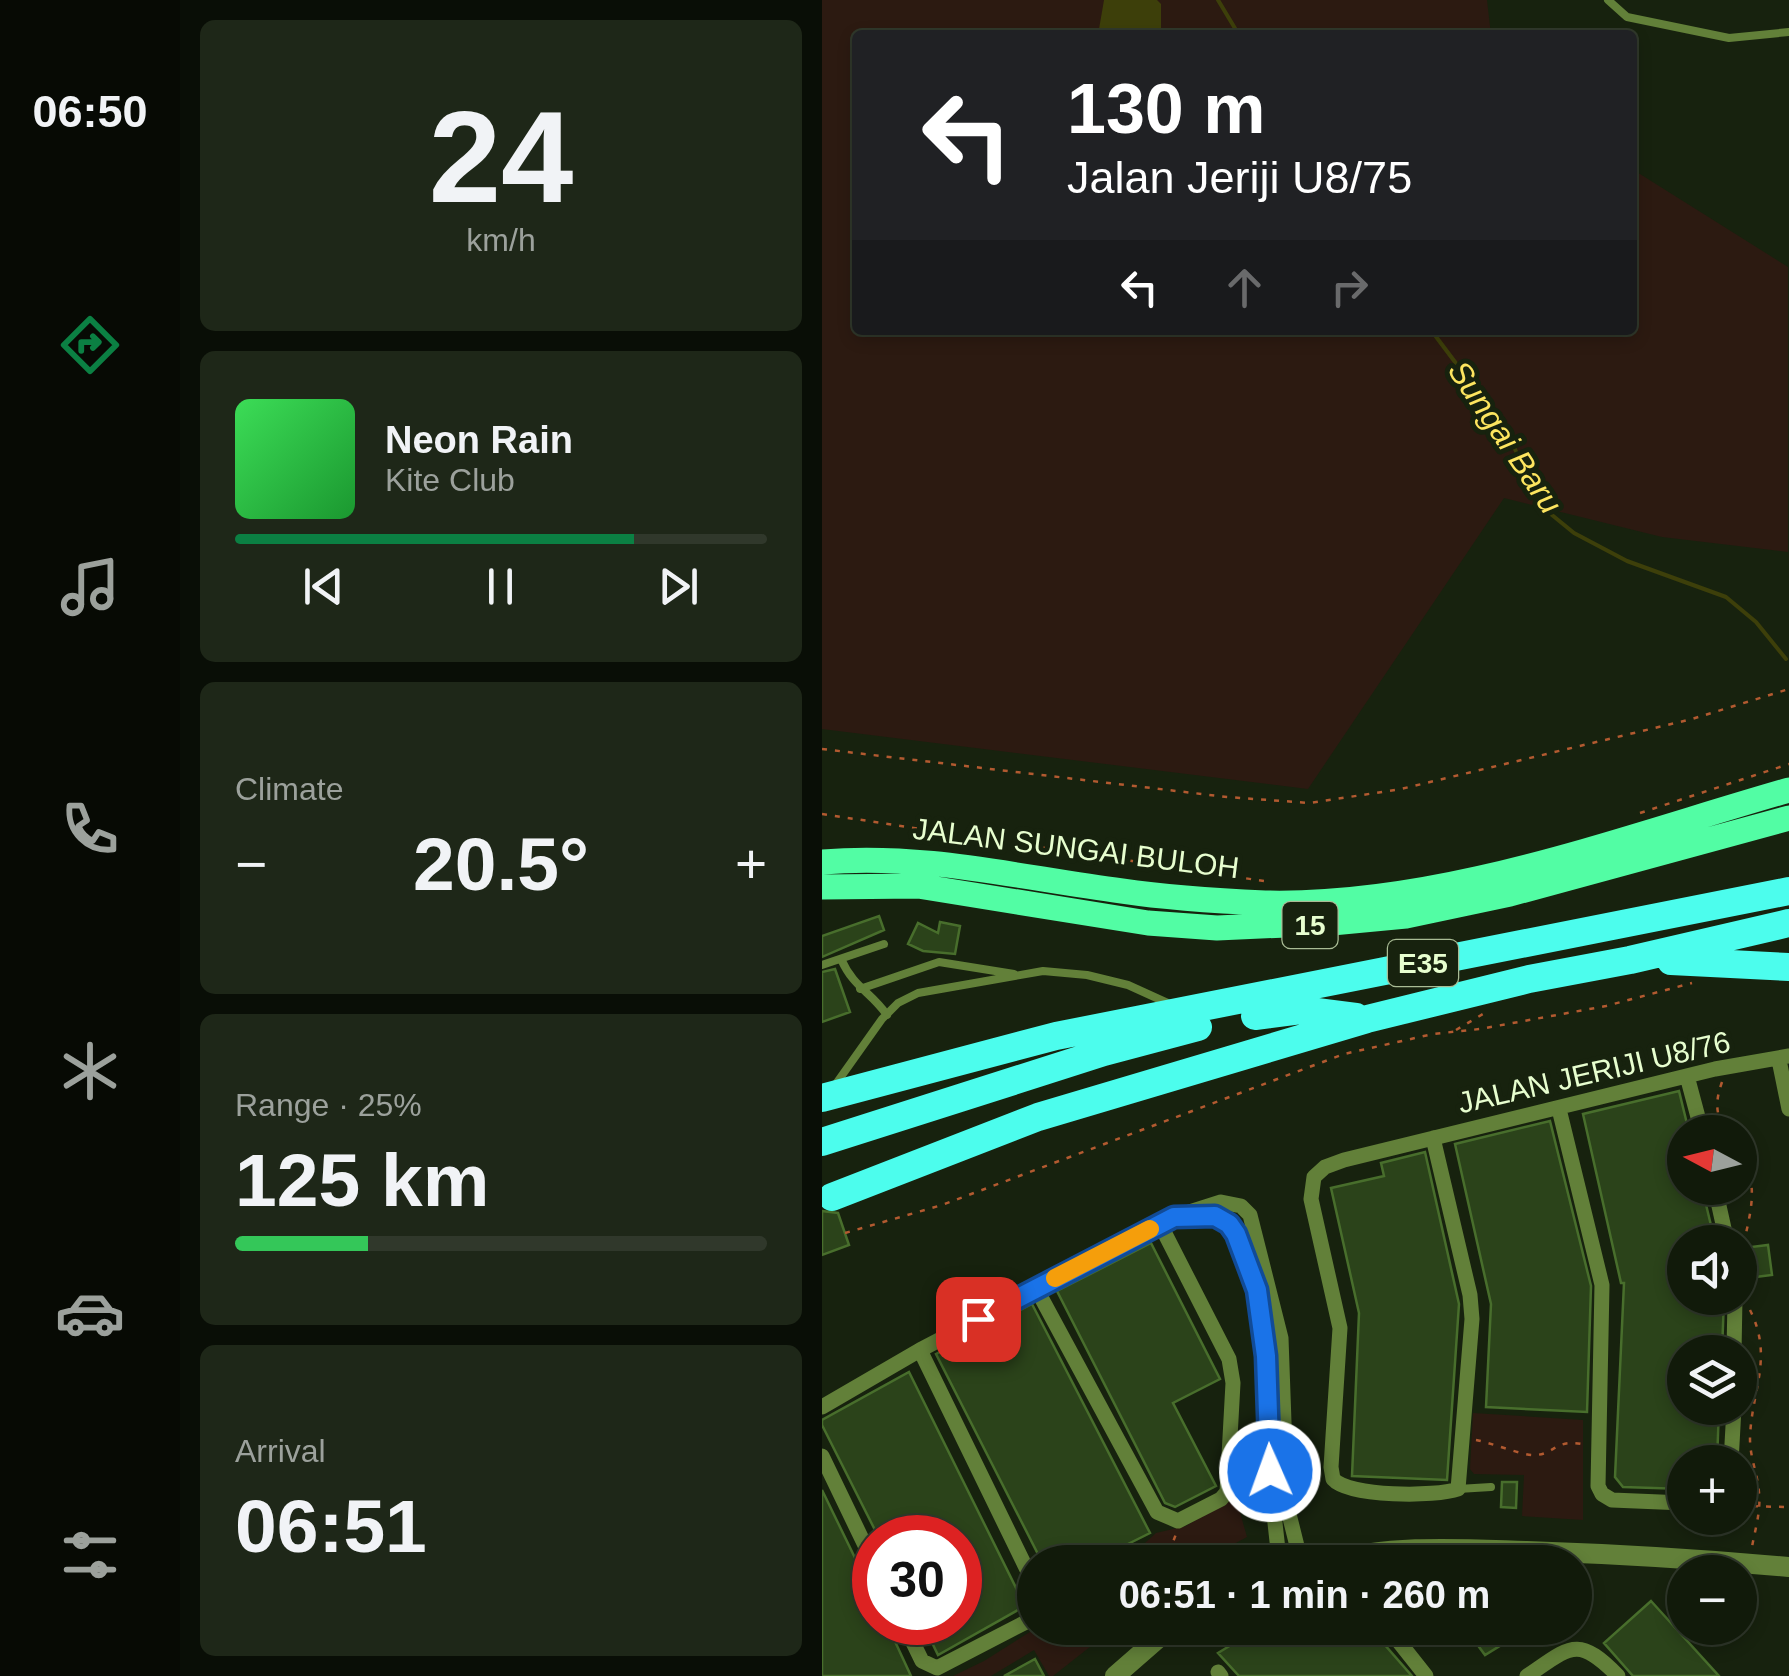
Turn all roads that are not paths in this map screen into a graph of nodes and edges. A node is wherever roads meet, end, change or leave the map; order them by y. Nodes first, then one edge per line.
1 (1608, 0) edge
2 (1788, 32) edge
3 (1788, 790) edge
4 (1788, 818) edge
5 (822, 862) edge
6 (822, 887) edge
7 (1788, 890) edge
8 (1788, 923) edge
9 (884, 944) dead end
10 (841, 959) junction
11 (1630, 960) junction
12 (822, 965) edge
13 (1788, 967) edge
14 (1019, 975) junction
15 (860, 988) junction
16 (1186, 1011) junction
17 (886, 1015) junction
18 (1368, 1019) junction
19 (1784, 1058) edge
20 (1687, 1076) junction
21 (825, 1097) edge
22 (1559, 1108) junction
23 (1788, 1108) edge
24 (1697, 1115) edge
25 (1433, 1138) junction
26 (822, 1142) edge
27 (832, 1198) dead end
28 (1167, 1220) junction
29 (1036, 1288) junction
30 (920, 1350) junction
31 (822, 1407) edge
32 (822, 1456) edge
33 (1491, 1487) dead end
34 (1458, 1489) junction
35 (1667, 1503) edge
36 (852, 1518) edge
37 (1277, 1545) edge
38 (1295, 1545) edge
39 (1017, 1549) edge
40 (1592, 1555) edge
41 (1788, 1561) edge
42 (1017, 1627) edge
43 (914, 1645) edge
44 (982, 1645) edge
45 (982, 1645) edge
46 (1151, 1645) edge
47 (1401, 1645) edge
48 (1115, 1676) edge
49 (1426, 1676) edge
50 (1526, 1676) edge
51 (1618, 1676) edge

1 - 2 lane
3 - 5 highway, JALAN SUNGAI BULOH / 15
4 - 6 highway, JALAN SUNGAI BULOH / 15
7 - 16 highway, E35
8 - 11 highway, E35
9 - 10 lane
10 - 12 lane
10 - 15 lane
11 - 13 highway
11 - 18 highway, E35
14 - 15 lane
14 - 16 lane
14 - 17 lane
15 - 17 lane
16 - 21 highway, E35
17 - 21 lane
18 - 26 highway
18 - 27 highway, E35
19 - 20 street, JALAN JERIJI U8/76
19 - 23 street, JALAN JERIJI U8/76
20 - 22 street, JALAN JERIJI U8/76
20 - 24 street
22 - 25 street, JALAN JERIJI U8/76
22 - 35 street
25 - 34 street, JALAN JERIJI U8/76
25 - 34 street, JALAN JERIJI U8/76
28 - 29 street
28 - 29 street
28 - 37 street
28 - 38 street
29 - 30 street
30 - 31 street
30 - 39 street
32 - 36 street
33 - 34 lane
40 - 41 street
42 - 45 street
43 - 44 street
46 - 48 street
47 - 49 street
50 - 51 street

